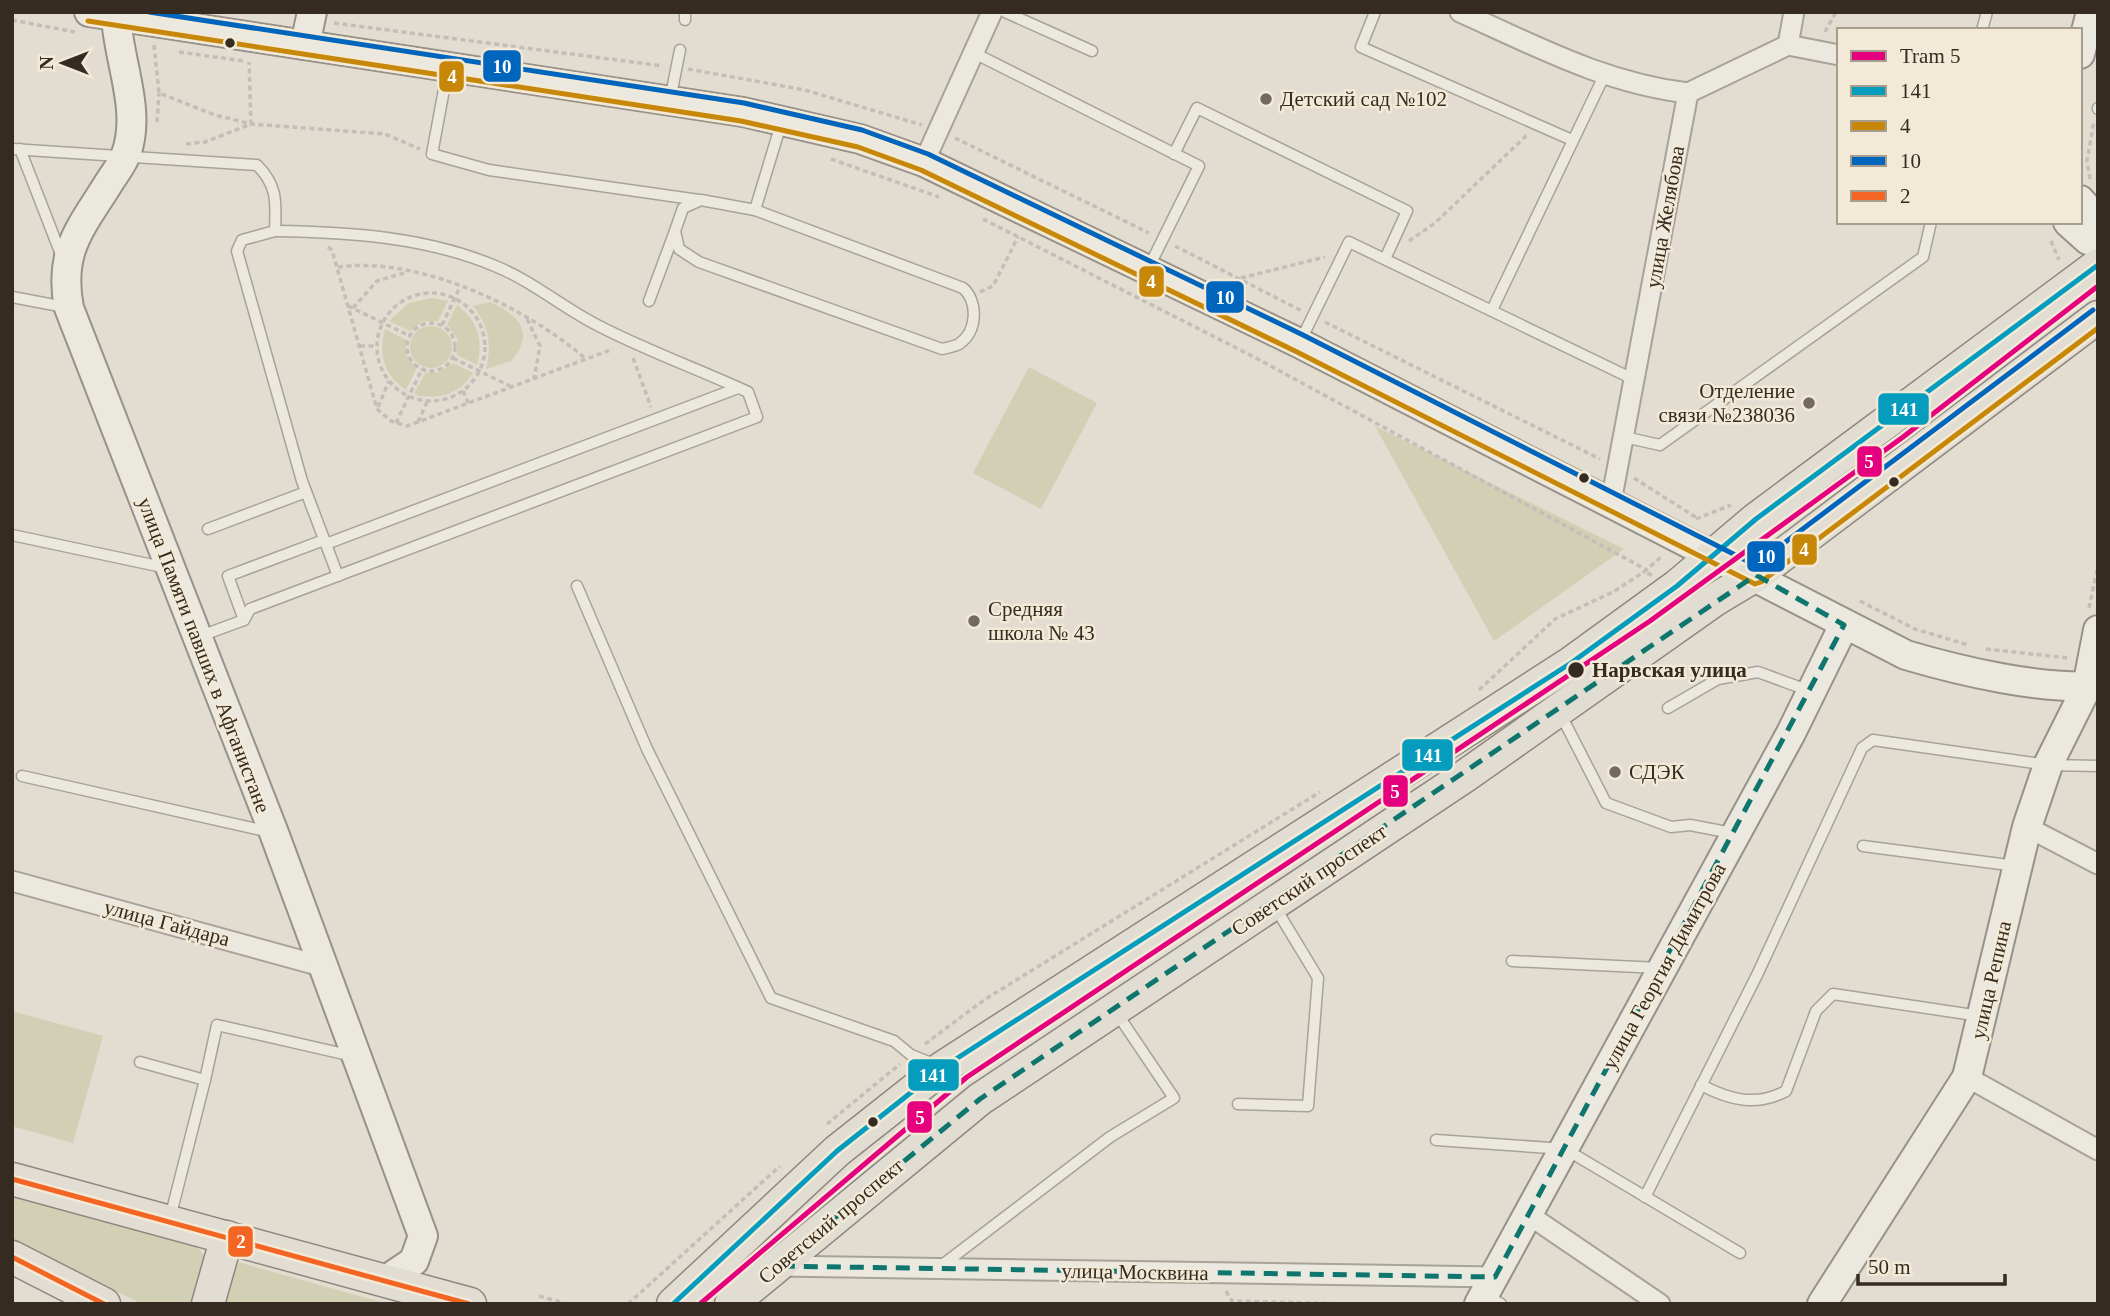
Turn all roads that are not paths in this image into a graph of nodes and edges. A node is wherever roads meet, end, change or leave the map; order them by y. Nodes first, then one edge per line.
1 (312, 12) edge
2 (992, 12) edge
3 (1005, 12) edge
4 (1375, 12) edge
5 (1460, 12) edge
6 (1794, 12) edge
7 (2091, 12) edge
8 (83, 22) edge
9 (117, 29) junction
10 (305, 44) junction
11 (1788, 44) junction
12 (2082, 46) edge
13 (680, 50) dead end
14 (1092, 51) dead end
15 (974, 53) junction
16 (1837, 55) edge
17 (449, 67) junction
18 (1604, 76) junction
19 (1688, 93) junction
20 (670, 101) junction
21 (782, 120) junction
22 (1572, 140) junction
23 (16, 149) edge
24 (126, 154) junction
25 (1174, 154) junction
26 (925, 162) junction
27 (2085, 193) edge
28 (701, 200) junction
29 (755, 210) junction
30 (2098, 220) edge
31 (1931, 224) edge
32 (2070, 224) edge
33 (275, 231) junction
34 (675, 231) junction
35 (2098, 243) edge
36 (1385, 259) junction
37 (65, 264) junction
38 (2098, 265) edge
39 (1147, 270) junction
40 (12, 297) edge
41 (649, 301) dead end
42 (69, 308) junction
43 (1492, 310) junction
44 (2098, 317) edge
45 (1299, 344) junction
46 (1636, 381) junction
47 (738, 388) junction
48 (1624, 437) junction
49 (306, 492) junction
50 (1611, 502) junction
51 (208, 530) dead end
52 (12, 535) edge
53 (325, 542) junction
54 (1716, 556) junction
55 (170, 569) junction
56 (1755, 575) junction
57 (338, 576) junction
58 (578, 586) dead end
59 (244, 620) junction
60 (2092, 624) edge
61 (1844, 625) junction
62 (198, 638) junction
63 (2092, 687) edge
64 (1811, 692) junction
65 (1668, 708) dead end
66 (1558, 710) junction
67 (2048, 765) junction
68 (2098, 766) edge
69 (22, 776) dead end
70 (2027, 827) junction
71 (274, 833) junction
72 (1736, 834) junction
73 (1863, 846) dead end
74 (2098, 864) edge
75 (2017, 866) junction
76 (12, 881) edge
77 (1273, 903) junction
78 (1513, 961) dead end
79 (321, 966) junction
80 (1663, 968) junction
81 (1114, 1009) junction
82 (1983, 1017) junction
83 (355, 1057) junction
84 (140, 1062) dead end
85 (943, 1068) junction
86 (1967, 1077) junction
87 (205, 1080) junction
88 (1701, 1085) junction
89 (1238, 1104) dead end
90 (1436, 1140) dead end
91 (1565, 1149) junction
92 (2098, 1150) edge
93 (12, 1179) edge
94 (1645, 1197) junction
95 (1529, 1215) junction
96 (169, 1222) junction
97 (226, 1237) junction
98 (1740, 1253) dead end
99 (12, 1257) edge
100 (776, 1266) junction
101 (938, 1268) junction
102 (386, 1280) junction
103 (1490, 1294) edge
104 (104, 1304) edge
105 (208, 1304) edge
106 (470, 1304) edge
107 (673, 1304) edge
108 (731, 1304) edge
109 (1660, 1304) edge
110 (1822, 1304) edge

1 - 10 street
2 - 15 street
3 - 14 lane
4 - 22 lane
5 - 18 street
6 - 11 street
7 - 12 street
8 - 9 street
9 - 10 street
9 - 24 street, улица Памяти павших в Афганистане
10 - 17 street
11 - 16 street
11 - 19 street
13 - 20 lane
15 - 25 lane
15 - 26 street
17 - 20 street
17 - 28 lane
18 - 19 street
18 - 22 lane
19 - 46 street, улица Желябова
20 - 21 street
21 - 26 street
21 - 29 lane
22 - 43 lane
23 - 24 lane
23 - 37 lane
24 - 33 lane
24 - 37 street, улица Памяти павших в Афганистане
25 - 36 lane
25 - 39 lane
26 - 39 street
27 - 30 street
28 - 29 lane
28 - 34 lane
29 - 34 lane
31 - 48 lane
32 - 35 street
33 - 47 lane
33 - 49 lane
34 - 41 lane
36 - 43 lane
36 - 45 lane
37 - 42 street, улица Памяти павших в Афганистане
38 - 54 main road, Советский проспект
39 - 45 street
40 - 42 lane
42 - 55 street, улица Памяти павших в Афганистане
43 - 46 lane
44 - 56 main road, Советский проспект
45 - 50 street
46 - 48 street, улица Желябова
47 - 53 lane
47 - 57 lane
48 - 50 street, улица Желябова
49 - 51 lane
49 - 53 lane
50 - 54 street
52 - 55 lane
53 - 57 lane
53 - 59 lane
54 - 56 street
54 - 85 main road, Советский проспект
55 - 62 street, улица Памяти павших в Афганистане
56 - 61 street
56 - 66 main road, Советский проспект
57 - 59 lane
58 - 85 lane
59 - 62 lane
60 - 63 street, улица Репина
61 - 63 street
61 - 64 street, улица Георгия Димитрова
62 - 71 street, улица Памяти павших в Афганистане
63 - 67 street, улица Репина
64 - 65 lane
64 - 72 street, улица Георгия Димитрова
66 - 72 lane
66 - 77 main road, Советский проспект
67 - 68 lane
67 - 70 street, улица Репина
67 - 88 lane
69 - 71 lane
70 - 74 street
70 - 75 street, улица Репина
71 - 79 street, улица Памяти павших в Афганистане
72 - 80 street, улица Георгия Димитрова
73 - 75 lane
75 - 82 street, улица Репина
76 - 79 street, улица Гайдара
77 - 81 main road, Советский проспект
77 - 89 lane
78 - 80 lane
79 - 83 street, улица Памяти павших в Афганистане
80 - 91 street, улица Георгия Димитрова
81 - 100 main road, Советский проспект
81 - 101 lane
82 - 86 street, улица Репина
82 - 88 lane
83 - 87 lane
83 - 102 street, улица Памяти павших в Афганистане
84 - 87 lane
85 - 107 main road, Советский проспект
86 - 92 street
86 - 110 street, улица Репина
87 - 96 lane
88 - 94 lane
90 - 91 lane
91 - 94 lane
91 - 95 street, улица Георгия Димитрова
93 - 96 main road
94 - 98 lane
95 - 103 street, улица Георгия Димитрова
95 - 109 street
96 - 97 main road
97 - 102 main road
97 - 105 main road
99 - 104 main road
100 - 101 street, улица Москвина
100 - 108 main road, Советский проспект
101 - 103 street, улица Москвина
102 - 106 main road

